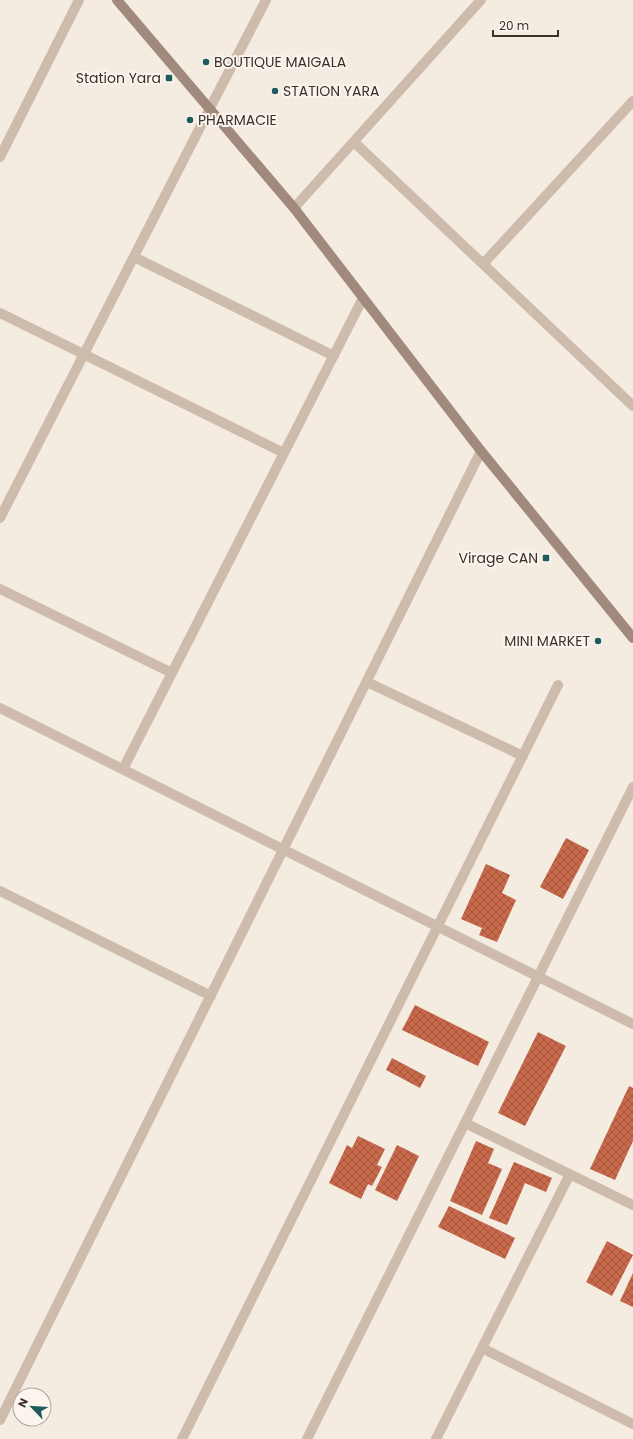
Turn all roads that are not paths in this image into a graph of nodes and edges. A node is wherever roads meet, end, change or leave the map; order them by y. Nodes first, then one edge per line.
1 (79, 0) edge
2 (117, 0) edge
3 (266, 0) edge
4 (481, 0) edge
5 (633, 101) edge
6 (210, 108) junction
7 (354, 142) junction
8 (0, 157) edge
9 (294, 208) junction
10 (134, 257) junction
11 (484, 264) junction
12 (363, 298) junction
13 (0, 313) edge
14 (84, 354) junction
15 (334, 356) junction
16 (633, 406) edge
17 (481, 451) junction
18 (284, 453) junction
19 (0, 518) edge
20 (0, 588) edge
21 (633, 638) edge
22 (172, 673) junction
23 (367, 682) junction
24 (558, 685) dead end
25 (0, 708) edge
26 (523, 756) junction
27 (123, 769) junction
28 (633, 787) edge
29 (284, 850) junction
30 (0, 891) edge
31 (438, 926) junction
32 (538, 977) junction
33 (210, 996) junction
34 (633, 1024) edge
35 (465, 1123) junction
36 (570, 1174) junction
37 (633, 1205) edge
38 (482, 1348) junction
39 (0, 1420) edge
40 (633, 1424) edge
41 (182, 1439) edge
42 (308, 1439) edge
43 (436, 1439) edge

1 - 8 street
2 - 6 main road
3 - 6 street
4 - 7 street
5 - 11 street
6 - 9 main road
6 - 10 street
7 - 9 street
7 - 11 street
9 - 12 main road
10 - 14 street
10 - 15 street
11 - 16 street
12 - 15 street
12 - 17 main road
13 - 14 street
14 - 18 street
14 - 19 street
15 - 18 street
17 - 21 main road
17 - 23 street
18 - 22 street
20 - 22 street
22 - 27 street
23 - 26 street
23 - 29 street
24 - 26 street
25 - 27 street
26 - 31 street
27 - 29 street
28 - 32 street
29 - 31 street
29 - 33 street
30 - 33 street
31 - 32 street
31 - 41 street
32 - 34 street
32 - 35 street
33 - 39 street
35 - 36 street
35 - 42 street
36 - 37 street
36 - 38 street
38 - 40 street
38 - 43 street

